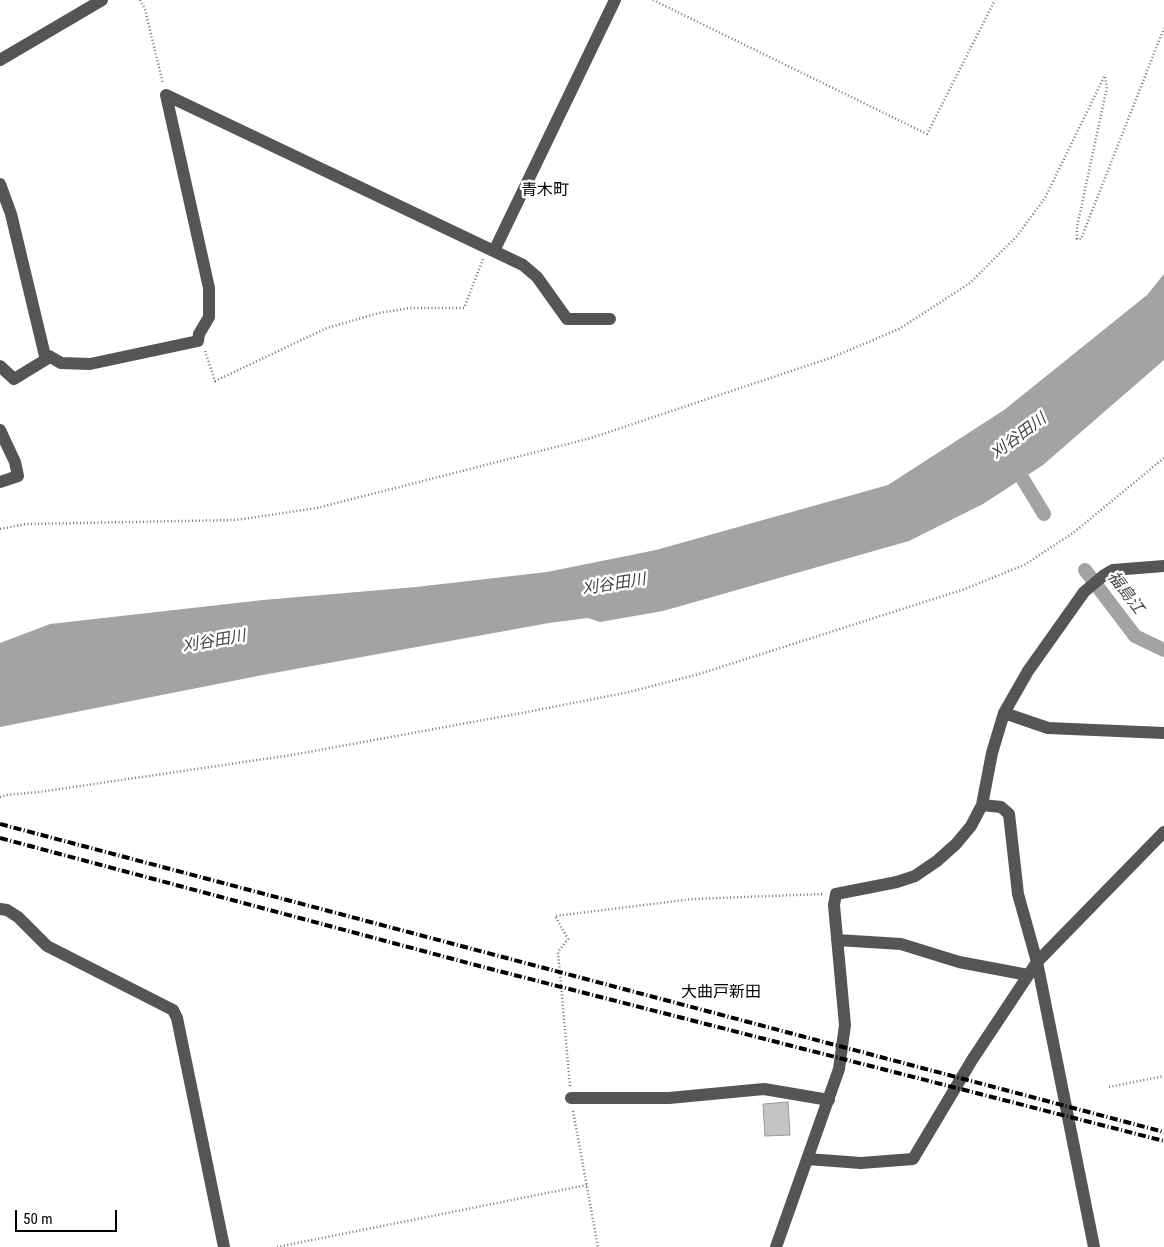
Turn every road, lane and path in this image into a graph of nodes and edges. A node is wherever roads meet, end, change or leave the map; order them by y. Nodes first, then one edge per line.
1 (102, 0) edge
2 (140, 0) edge
3 (615, 0) edge
4 (653, 0) edge
5 (994, 0) edge
6 (1164, 28) edge
7 (0, 60) edge
8 (166, 95) junction
9 (0, 184) edge
10 (494, 251) junction
11 (610, 319) dead end
12 (200, 333) junction
13 (50, 358) junction
14 (0, 366) edge
15 (0, 430) edge
16 (1164, 458) edge
17 (0, 482) edge
18 (0, 529) edge
19 (1164, 566) edge
20 (1004, 713) junction
21 (1164, 733) edge
22 (0, 798) edge
23 (982, 805) junction
24 (1164, 832) edge
25 (836, 894) junction
26 (0, 909) edge
27 (837, 940) junction
28 (1037, 962) junction
29 (1028, 976) junction
30 (1164, 1076) edge
31 (1109, 1087) dead end
32 (571, 1098) junction
33 (829, 1100) junction
34 (807, 1160) junction
35 (587, 1185) junction
36 (224, 1247) edge
37 (277, 1247) edge
38 (598, 1247) edge
39 (776, 1247) edge
40 (1094, 1247) edge

1 - 7 street
2 - 8 path
3 - 10 street
4 - 5 path
6 - 18 path
8 - 10 street
8 - 12 street
9 - 13 street
10 - 11 street
10 - 12 path
12 - 13 street
13 - 14 street
15 - 17 street
16 - 22 path
19 - 20 street
20 - 21 street
20 - 23 street
23 - 25 street
23 - 28 street
24 - 28 street
25 - 27 street
25 - 32 path
26 - 36 street
27 - 29 street
27 - 33 street
28 - 29 street
28 - 40 street
29 - 34 street
30 - 31 path
32 - 33 street
32 - 35 path
33 - 34 street
34 - 39 street
35 - 37 path
35 - 38 path

